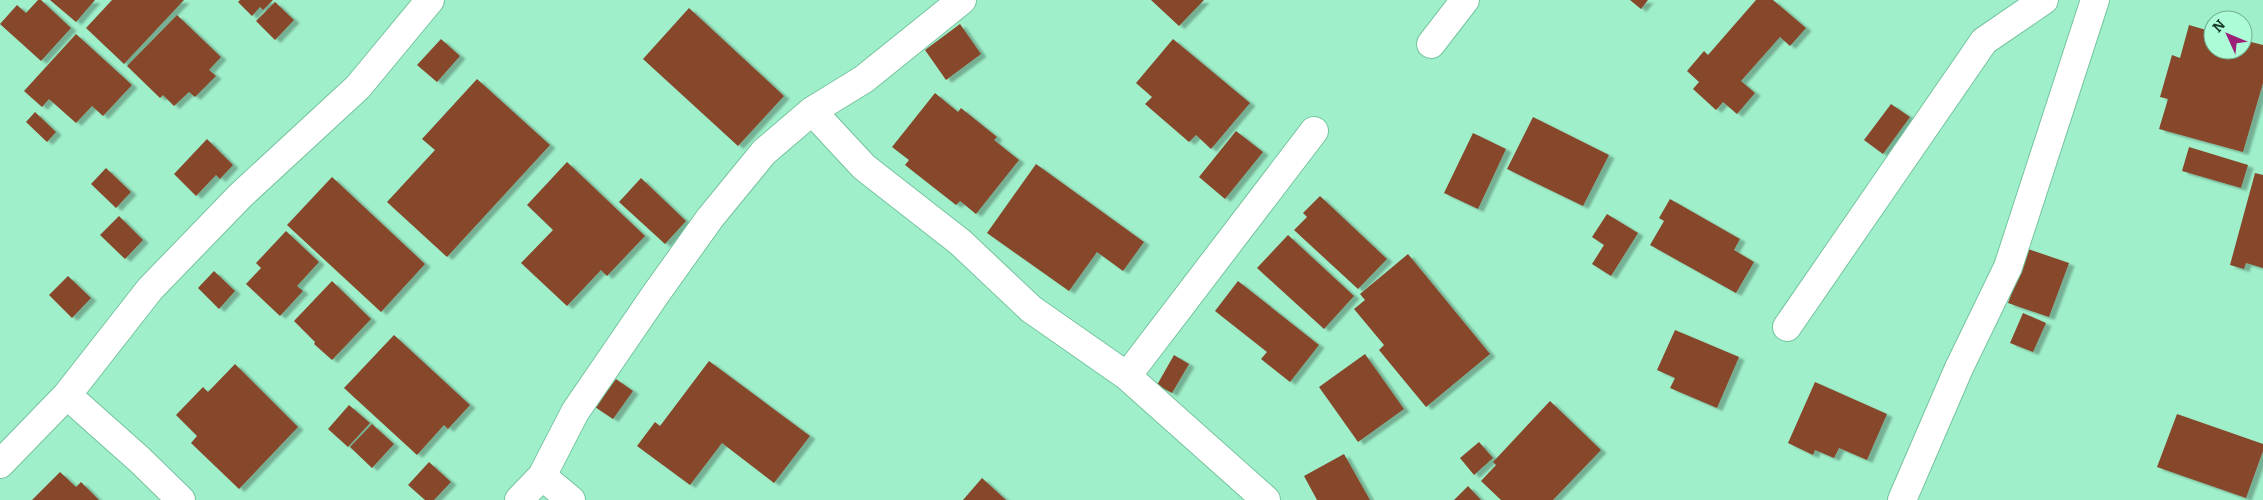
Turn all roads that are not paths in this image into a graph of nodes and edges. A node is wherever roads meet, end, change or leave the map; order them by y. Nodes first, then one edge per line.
1 (430, 0) edge
2 (962, 0) edge
3 (1465, 0) edge
4 (2044, 0) edge
5 (2094, 0) edge
6 (1431, 44) dead end
7 (812, 111) junction
8 (1314, 130) dead end
9 (1786, 327) dead end
10 (1127, 376) junction
11 (67, 395) junction
12 (0, 464) edge
13 (542, 476) junction
14 (181, 500) edge
15 (519, 500) edge
16 (571, 500) edge
17 (1266, 500) edge
18 (1902, 500) edge

1 - 11 street
2 - 7 street
3 - 6 street
4 - 9 street
5 - 18 street
7 - 10 street
7 - 13 street
8 - 10 street
10 - 17 street
11 - 12 street
11 - 14 street
13 - 15 street
13 - 16 street

